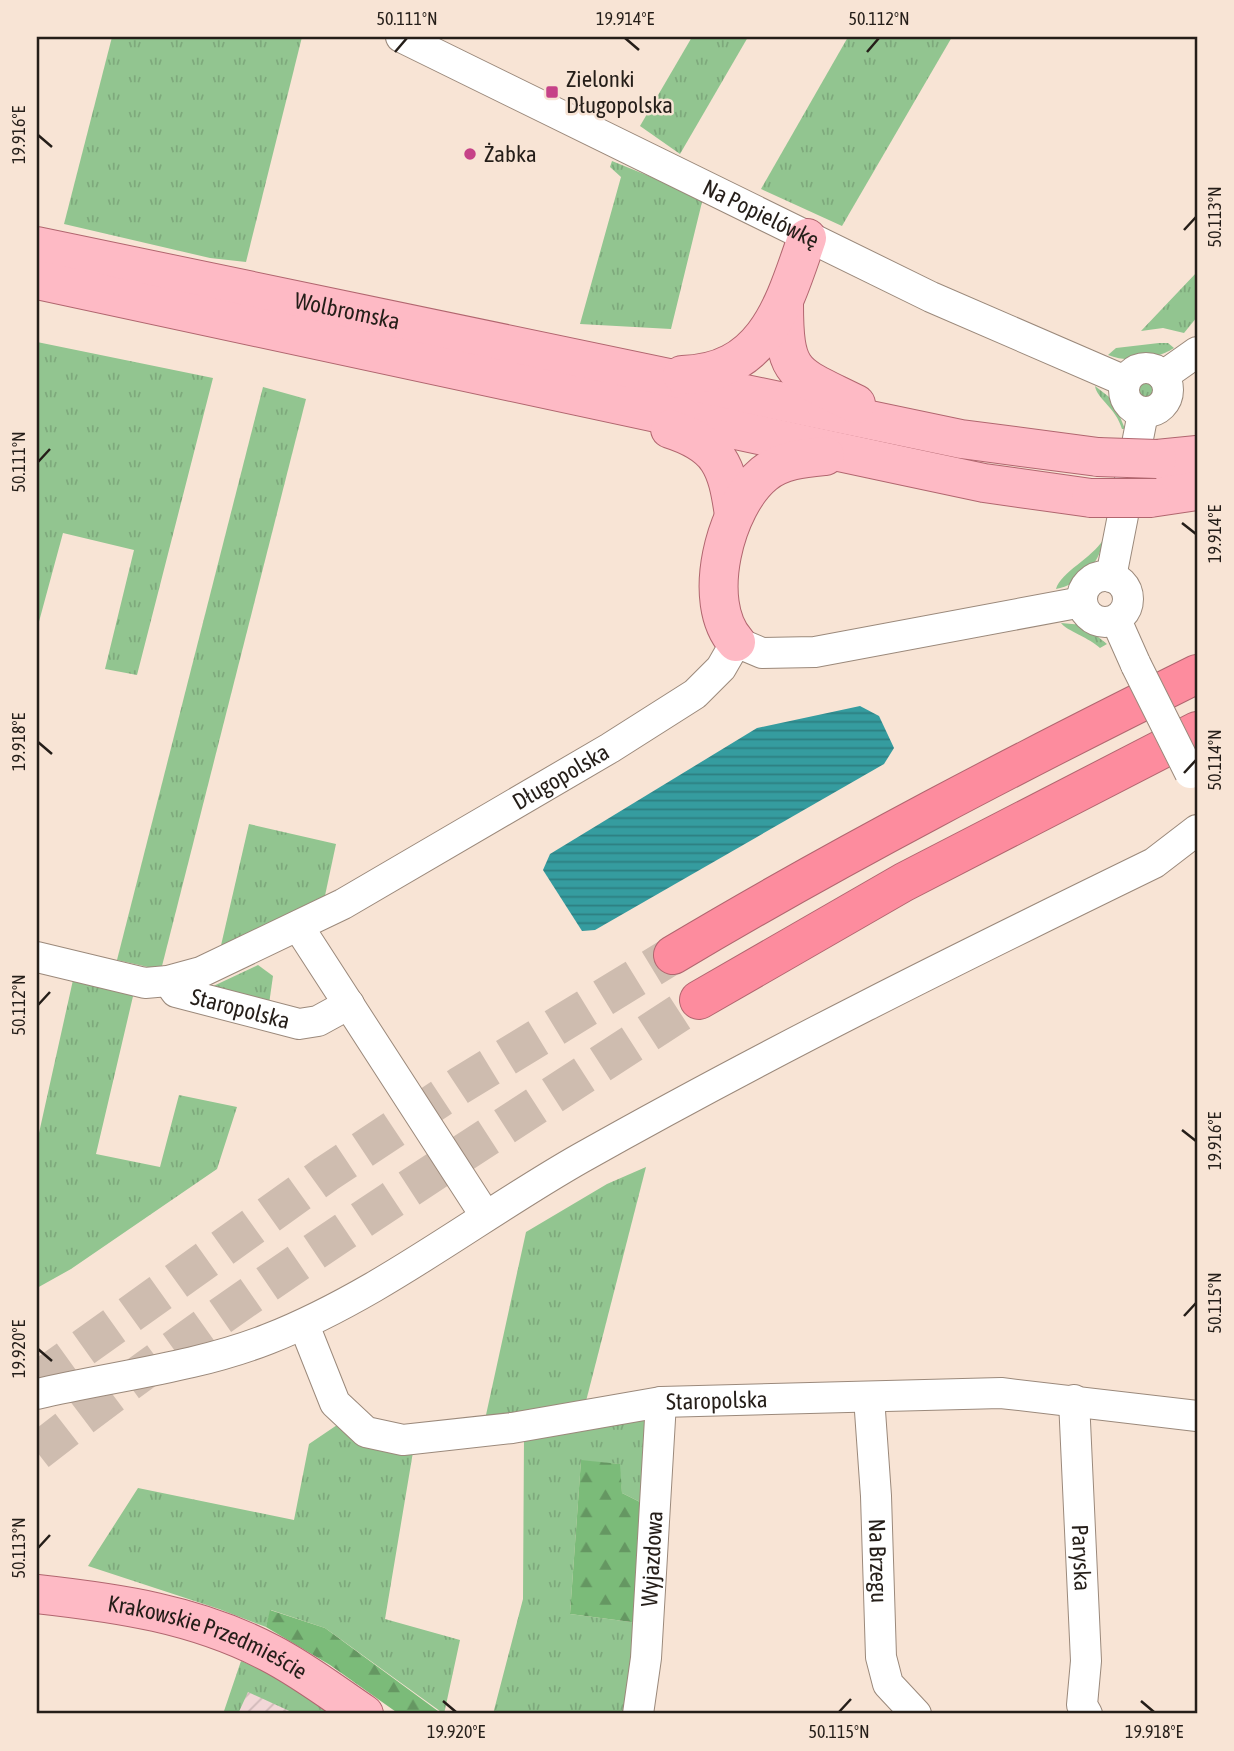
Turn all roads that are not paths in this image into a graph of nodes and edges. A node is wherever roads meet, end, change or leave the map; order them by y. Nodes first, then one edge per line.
1 (401, 37) edge
2 (807, 238) junction
3 (37, 246) edge
4 (37, 280) edge
5 (784, 304) junction
6 (1197, 352) edge
7 (656, 376) junction
8 (1163, 376) junction
9 (1125, 381) junction
10 (596, 401) junction
11 (1143, 413) junction
12 (898, 425) junction
13 (846, 454) junction
14 (1197, 455) edge
15 (1197, 491) edge
16 (733, 516) junction
17 (1111, 577) junction
18 (1082, 602) junction
19 (1116, 620) junction
20 (736, 642) junction
21 (1197, 674) edge
22 (1197, 731) edge
23 (1194, 780) edge
24 (1197, 830) edge
25 (298, 926) junction
26 (673, 955) tunnel mouth
27 (37, 957) edge
28 (168, 981) junction
29 (699, 1000) tunnel mouth
30 (349, 1004) junction
31 (485, 1215) junction
32 (304, 1325) junction
33 (37, 1394) edge
34 (869, 1397) junction
35 (1074, 1400) junction
36 (661, 1402) junction
37 (1197, 1416) edge
38 (37, 1594) edge
39 (364, 1714) edge
40 (638, 1714) edge
41 (916, 1714) edge
42 (1087, 1714) edge

1 - 2 street, Na Popielówkę
2 - 5 main road
2 - 9 street, Na Popielówkę
3 - 7 main road, Wolbromska
4 - 10 main road, Wolbromska
5 - 7 main road
5 - 12 main road
6 - 8 street
7 - 12 main road
8 - 9 street
8 - 11 street
9 - 11 street
10 - 13 main road
10 - 16 main road
11 - 17 street
12 - 14 main road, bridge
13 - 15 main road, bridge
13 - 16 main road
16 - 20 main road
17 - 18 street
17 - 19 street
18 - 19 street
18 - 20 street
19 - 23 street, bridge
20 - 25 street, Długopolska
21 - 26 highway
22 - 29 highway
24 - 31 street
25 - 28 street, Długopolska
25 - 30 street
27 - 28 street, Długopolska
28 - 30 street, Staropolska
30 - 31 street
31 - 32 street
32 - 33 street
32 - 36 street, Staropolska
34 - 35 street, Staropolska
34 - 36 street, Staropolska
34 - 41 street, Na Brzegu
35 - 37 street, Staropolska
35 - 42 street, Paryska
36 - 40 street, Wyjazdowa
38 - 39 main road, Krakowskie Przedmieście

